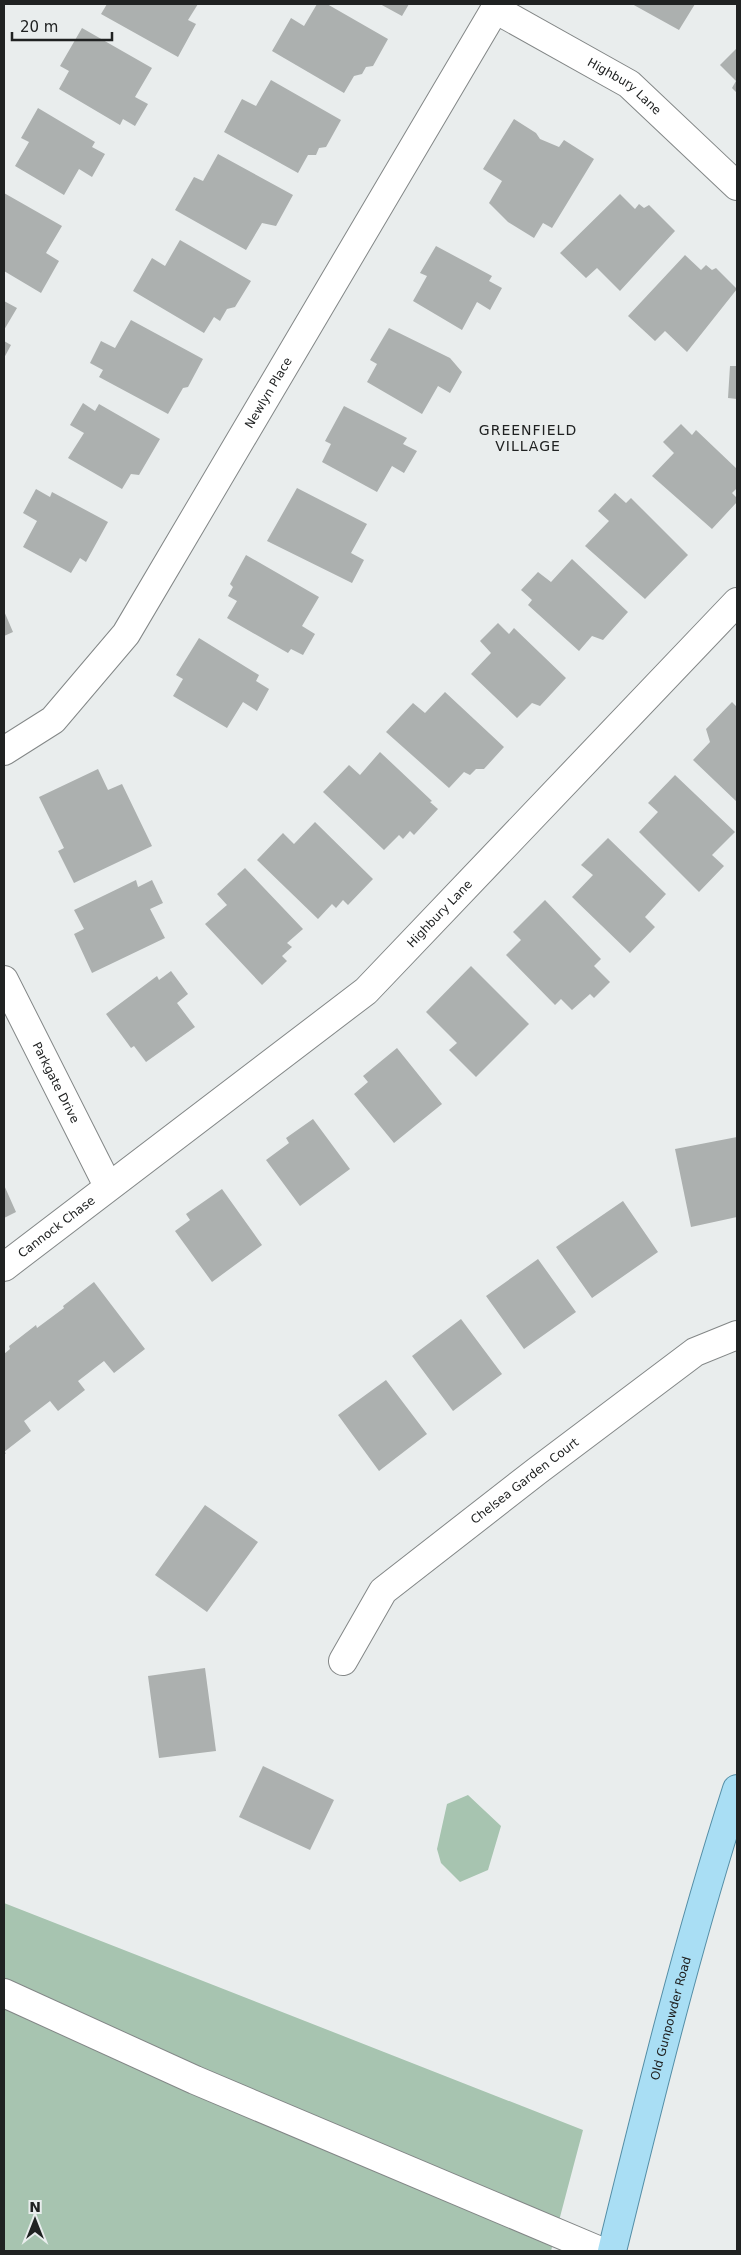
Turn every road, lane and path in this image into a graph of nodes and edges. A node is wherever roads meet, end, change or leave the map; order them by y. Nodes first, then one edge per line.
1 (497, 6) edge
2 (737, 186) edge
3 (737, 602) edge
4 (4, 751) edge
5 (4, 980) edge
6 (108, 1186) junction
7 (4, 1267) edge
8 (737, 1335) edge
9 (342, 1661) dead end
10 (737, 1789) edge
11 (4, 1993) edge
12 (600, 2251) edge
13 (612, 2251) edge

1 - 2 street, Highbury Lane
1 - 4 street, Newlyn Place
3 - 6 street, Highbury Lane
5 - 6 street, Parkgate Drive
6 - 7 street, Cannock Chase
8 - 9 street, Chelsea Garden Court
10 - 13 main road, Old Gunpowder Road
11 - 12 street

